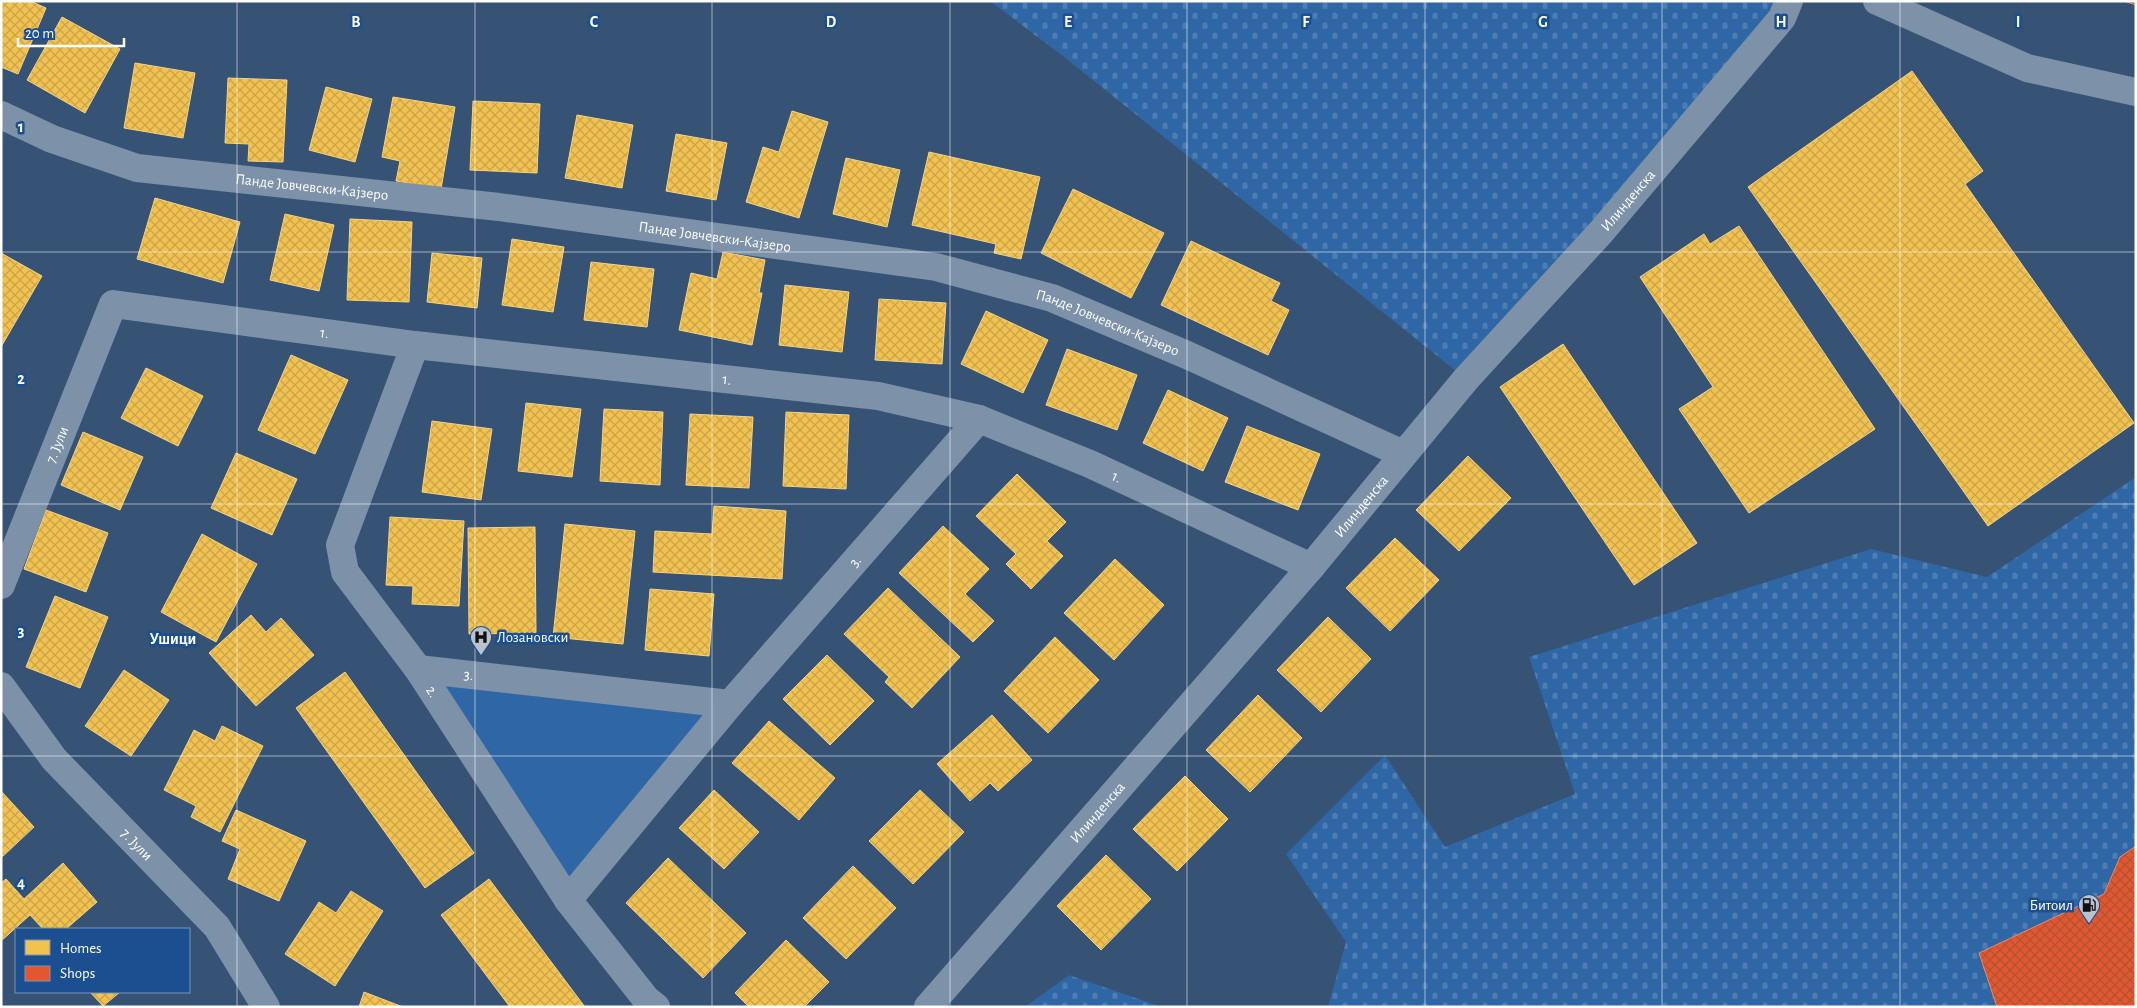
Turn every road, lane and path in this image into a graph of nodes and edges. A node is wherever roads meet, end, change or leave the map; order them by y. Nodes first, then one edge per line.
1 (1789, 1) edge
2 (1877, 1) edge
3 (2136, 92) edge
4 (1, 115) edge
5 (113, 304) joint
6 (415, 345) junction
7 (979, 419) junction
8 (1403, 454) junction
9 (1311, 567) junction
10 (1, 585) edge
11 (418, 669) junction
12 (1, 686) edge
13 (730, 704) junction
14 (568, 900) junction
15 (266, 1007) edge
16 (656, 1007) edge
17 (928, 1007) edge

1 - 8 street, Илинденска
2 - 3 street
4 - 8 street, Панде Јовчевски-Кајзеро
5 - 6 street, 1.
5 - 10 street, 7. Јули
6 - 7 street, 1.
6 - 11 street, 2.
7 - 9 street, 1.
7 - 13 street, 3.
8 - 9 street, Илинденска
9 - 17 street, Илинденска
11 - 13 street, 3.
11 - 14 street, 2.
12 - 15 street, 7. Јули
13 - 14 street, 3.
14 - 16 street, 2.

